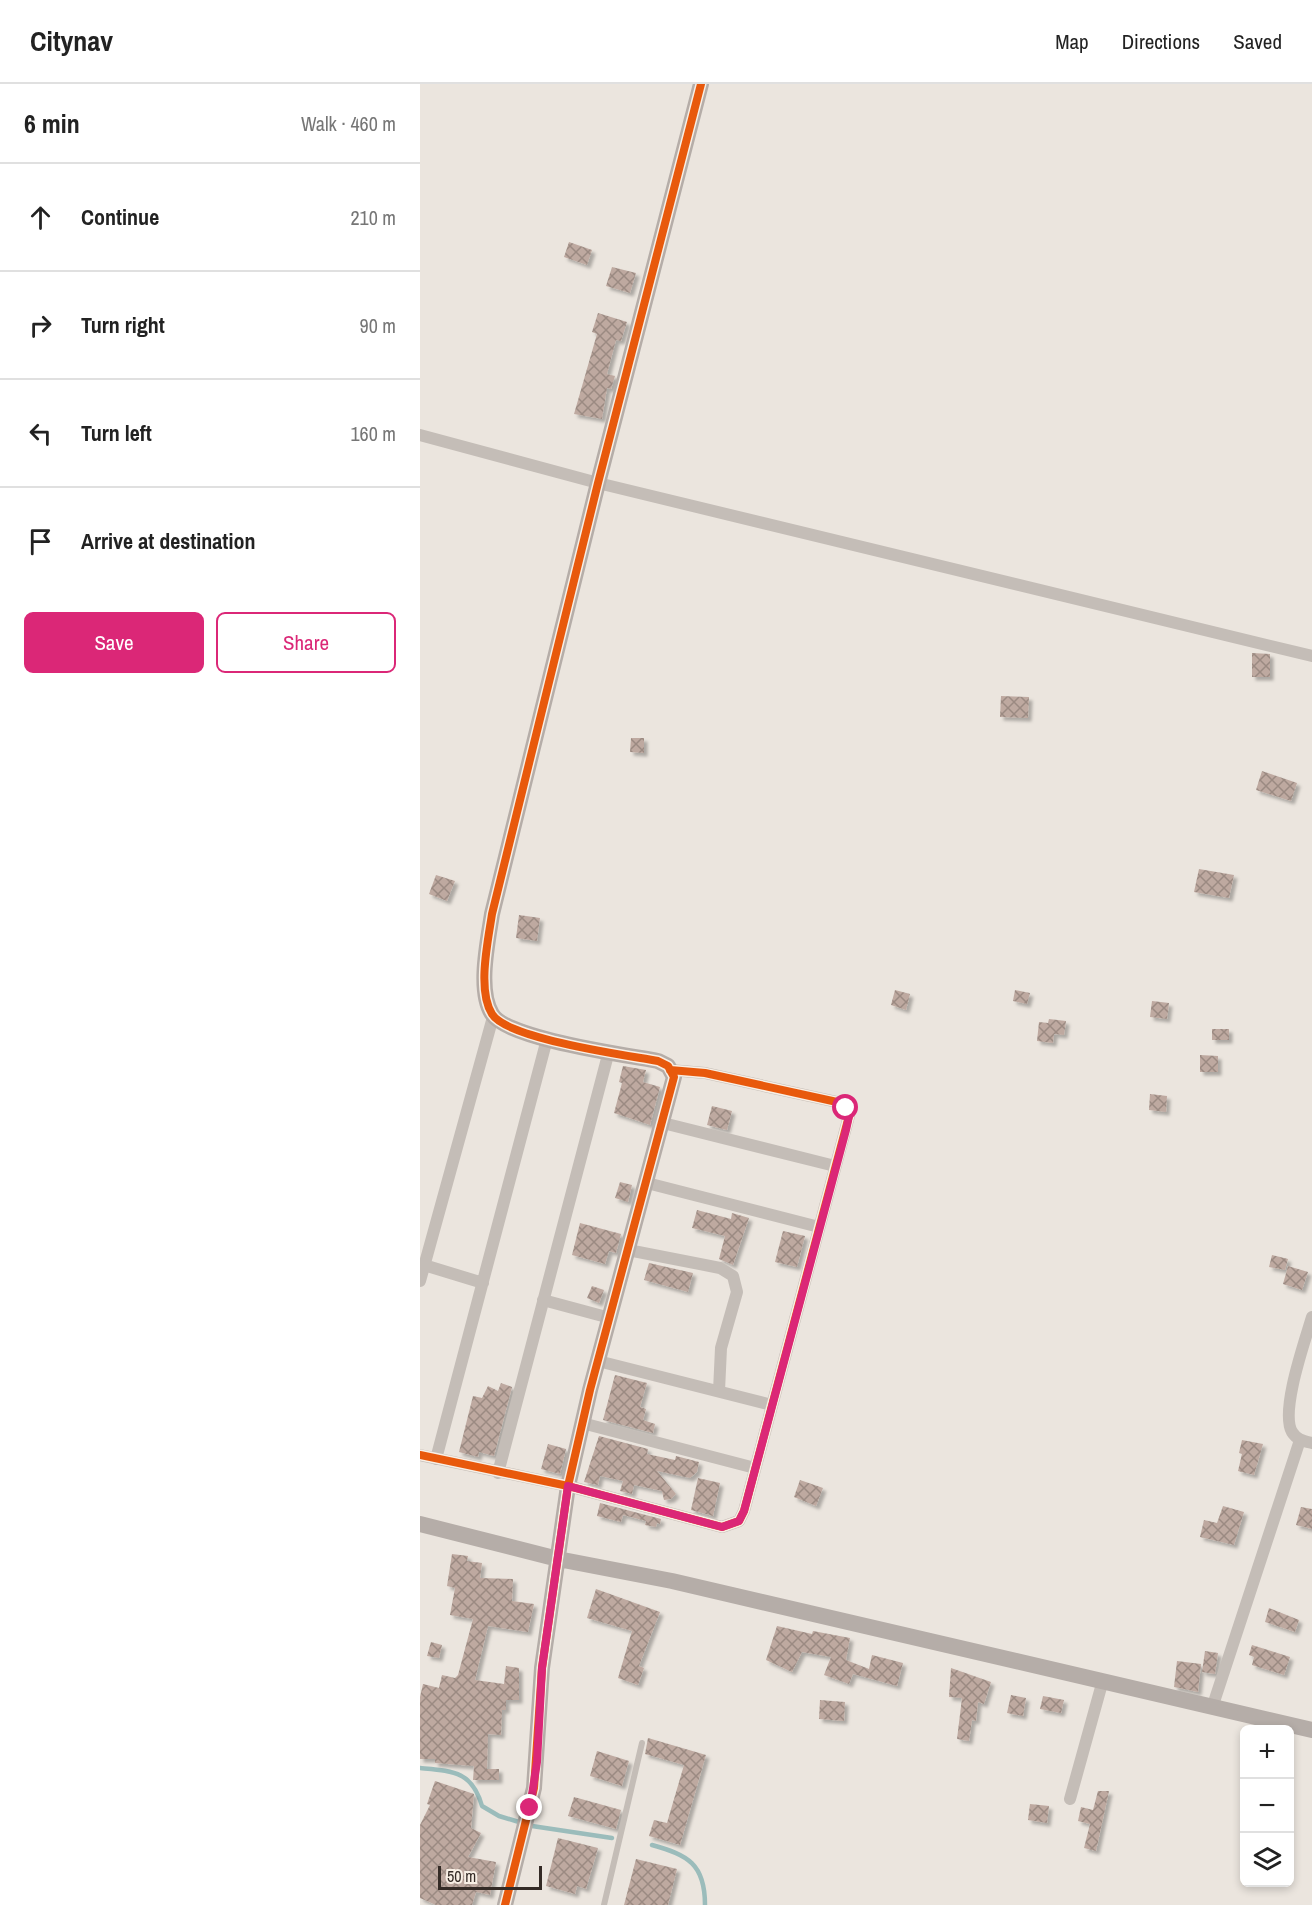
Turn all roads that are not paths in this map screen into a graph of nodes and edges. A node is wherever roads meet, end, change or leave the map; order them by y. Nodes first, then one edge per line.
1 (701, 84) edge
2 (420, 435) edge
3 (598, 483) junction
4 (1312, 656) edge
5 (493, 1017) junction
6 (547, 1039) junction
7 (609, 1051) junction
8 (670, 1070) junction
9 (663, 1123) junction
10 (835, 1166) junction
11 (646, 1183) junction
12 (819, 1227) junction
13 (628, 1250) junction
14 (424, 1265) junction
15 (420, 1281) edge
16 (483, 1283) junction
17 (543, 1300) junction
18 (1312, 1317) edge
19 (609, 1318) junction
20 (598, 1361) junction
21 (719, 1391) junction
22 (772, 1405) junction
23 (582, 1423) junction
24 (1306, 1442) edge
25 (420, 1455) edge
26 (436, 1459) junction
27 (755, 1468) junction
28 (498, 1473) junction
29 (568, 1486) junction
30 (420, 1524) edge
31 (558, 1559) junction
32 (1103, 1680) junction
33 (1213, 1705) junction
34 (1312, 1730) edge
35 (642, 1743) dead end
36 (1070, 1799) dead end
37 (505, 1905) edge
38 (604, 1905) edge

1 - 3 street
2 - 3 street
3 - 4 street
3 - 5 street
5 - 6 street
5 - 14 street
6 - 7 street
6 - 16 street
7 - 8 street
7 - 17 street
8 - 9 street
8 - 10 street
9 - 10 street
9 - 11 street
10 - 12 street
11 - 12 street
11 - 13 street
12 - 22 street
13 - 19 street
13 - 21 street
14 - 15 street
14 - 16 street
16 - 26 street
17 - 19 street
17 - 28 street
18 - 24 street
19 - 20 street
20 - 21 street
20 - 23 street
21 - 22 street
22 - 27 street
23 - 27 street
23 - 29 street
24 - 33 street
25 - 26 street
26 - 28 street
27 - 29 street
28 - 29 street
29 - 31 street
30 - 31 street
31 - 32 street
31 - 37 street
32 - 33 street
32 - 36 street
33 - 34 street
35 - 38 lane

